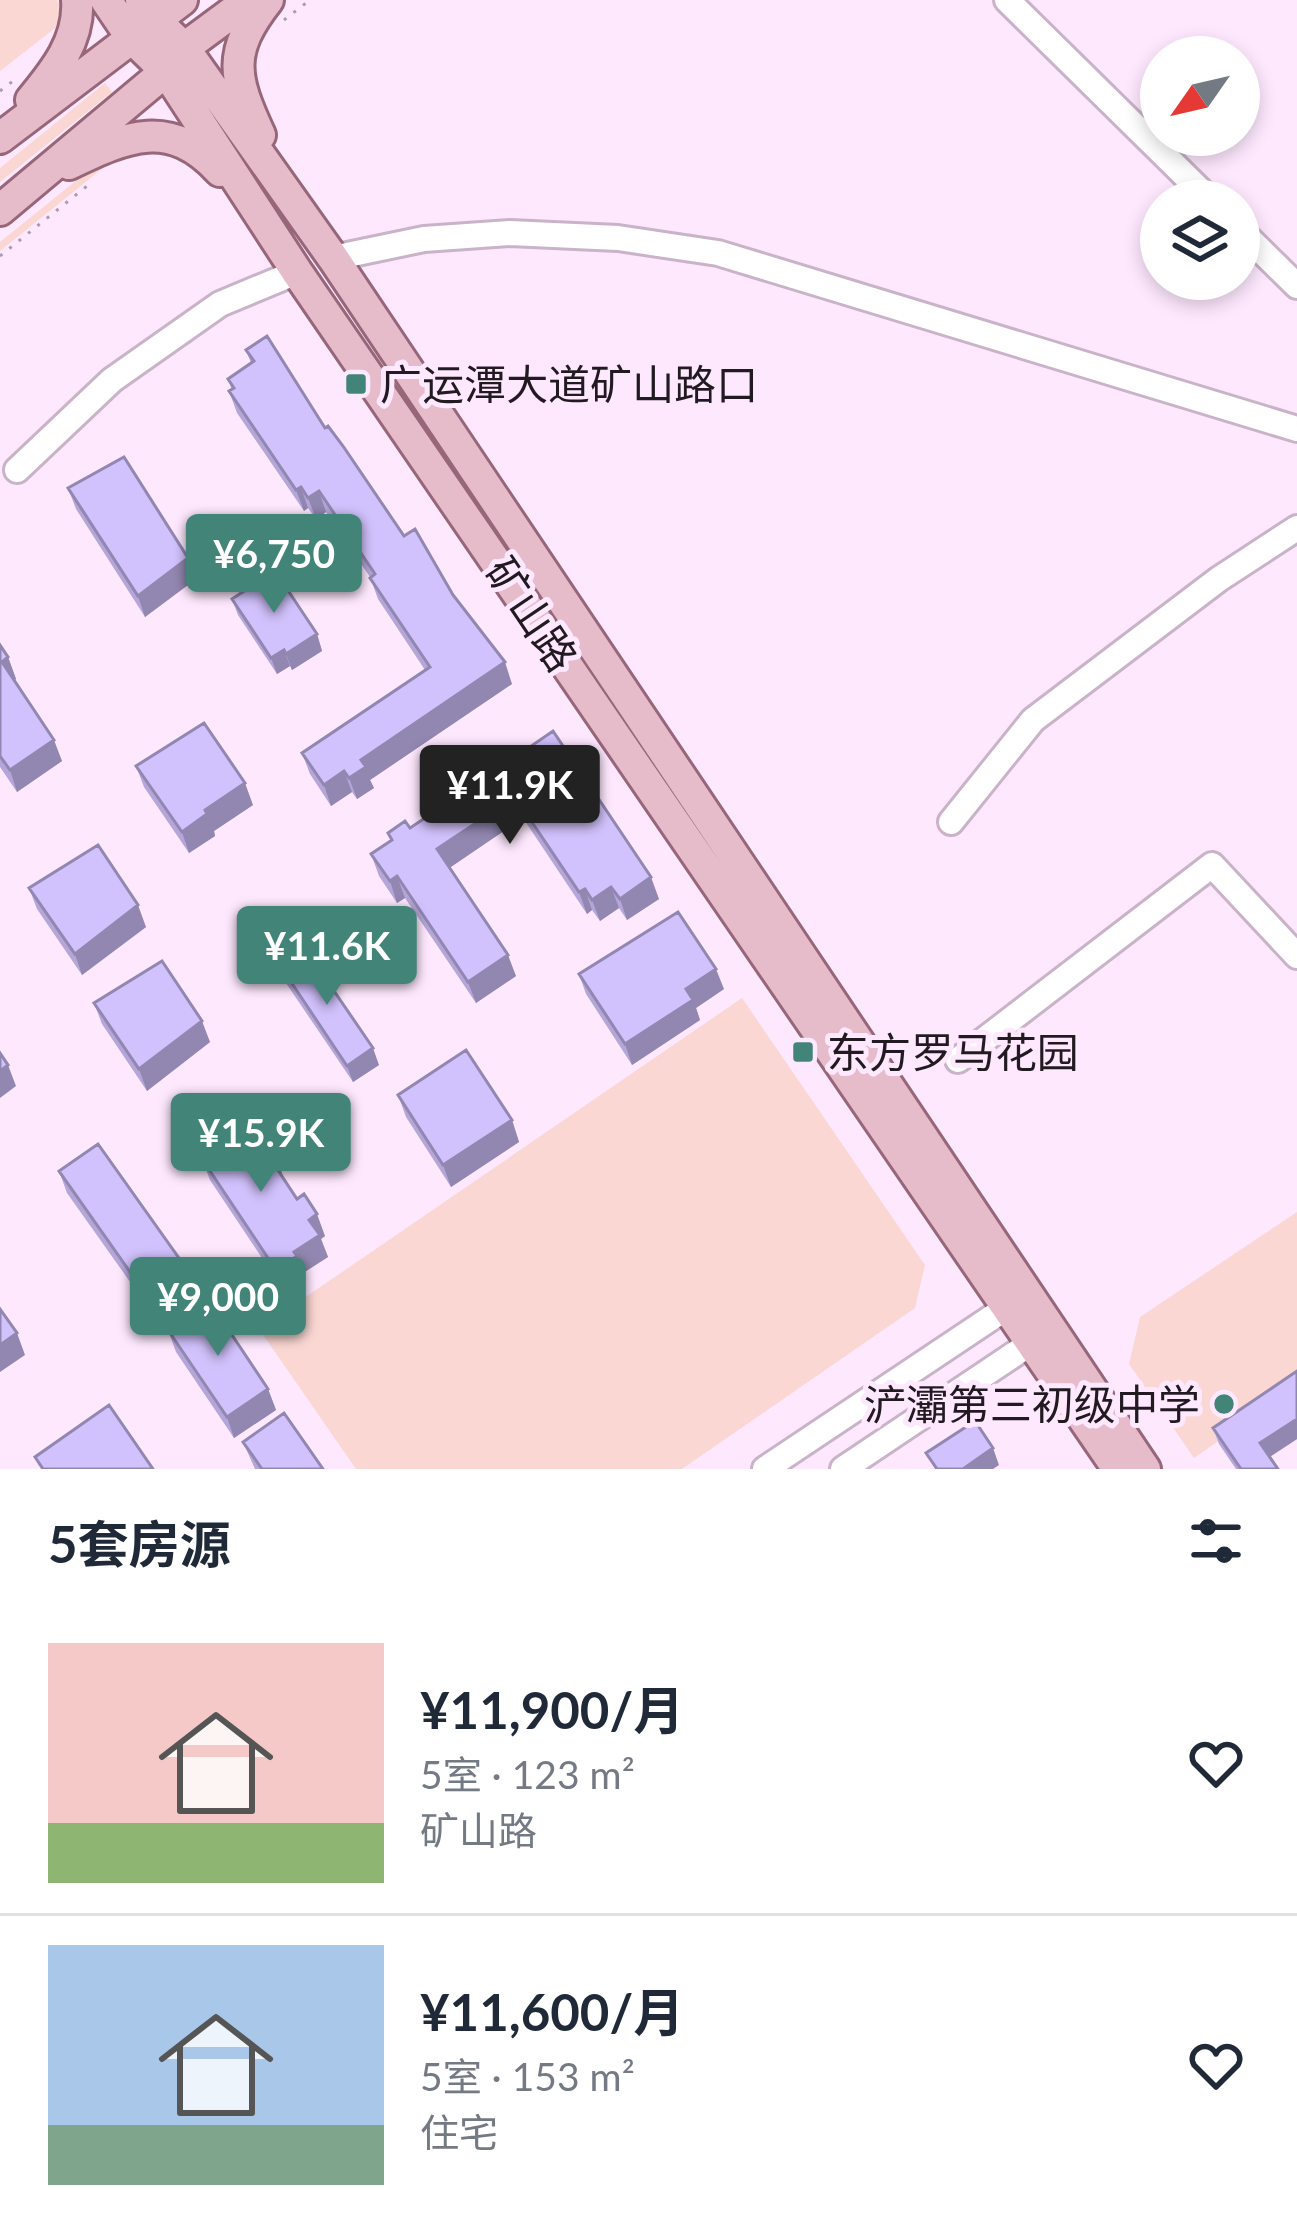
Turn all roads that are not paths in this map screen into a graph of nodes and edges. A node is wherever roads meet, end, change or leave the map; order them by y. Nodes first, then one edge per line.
1 (77, 0) edge
2 (106, 0) edge
3 (182, 0) edge
4 (249, 0) edge
5 (268, 0) edge
6 (1007, 0) edge
7 (142, 19) edge
8 (175, 60) junction
9 (0, 137) edge
10 (37, 180) junction
11 (1190, 180) edge
12 (295, 205) junction
13 (0, 211) edge
14 (256, 212) junction
15 (1260, 250) edge
16 (333, 258) junction
17 (297, 272) junction
18 (1297, 286) edge
19 (1297, 429) edge
20 (17, 470) dead end
21 (1297, 528) edge
22 (951, 822) dead end
23 (1297, 956) edge
24 (958, 1060) dead end
25 (1017, 1301) junction
26 (1042, 1336) junction
27 (765, 1469) edge
28 (843, 1469) edge
29 (1118, 1469) edge
30 (1145, 1469) edge

1 - 9 main road
2 - 7 main road, 矿山路
3 - 7 main road
4 - 8 main road
5 - 12 main road
6 - 11 street
7 - 8 main road, 矿山路
7 - 9 main road
8 - 10 main road
8 - 12 main road, 矿山路
8 - 14 main road, 矿山路
10 - 13 main road
10 - 14 main road
12 - 16 main road, 矿山路
14 - 17 main road, 矿山路
15 - 18 street
16 - 19 street
16 - 25 main road, 矿山路
17 - 20 street
17 - 25 main road, 矿山路
21 - 22 street
23 - 24 street
25 - 26 main road, 矿山路
25 - 27 street
26 - 28 street
26 - 29 main road, 矿山路
26 - 30 main road, 矿山路

